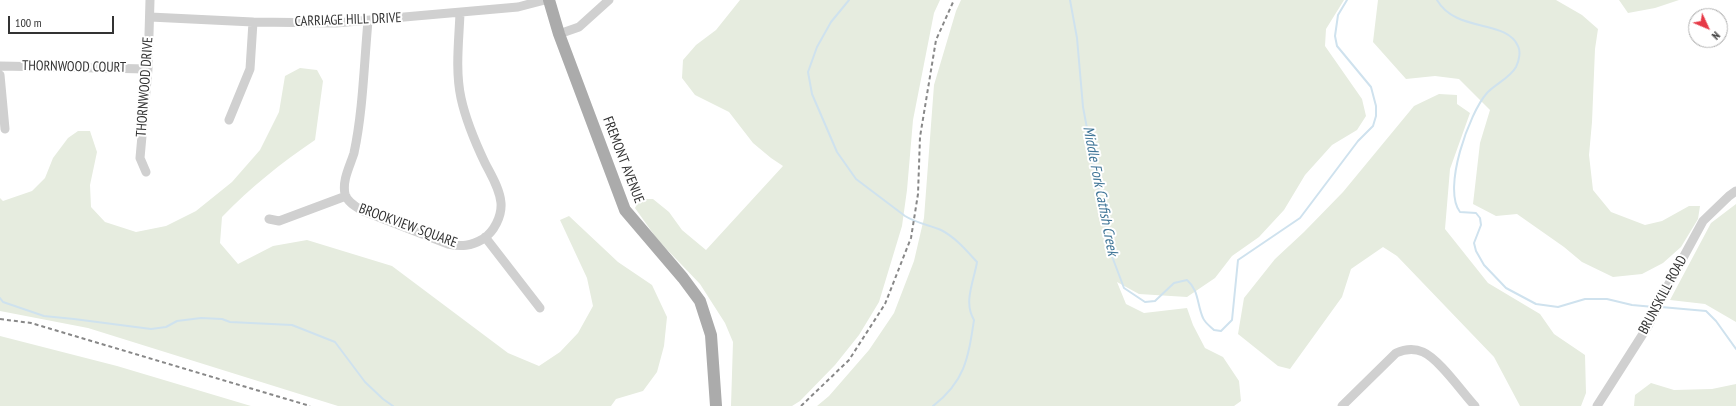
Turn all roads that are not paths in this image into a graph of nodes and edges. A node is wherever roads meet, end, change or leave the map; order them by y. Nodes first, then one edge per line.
1 (150, 0) edge
2 (545, 0) edge
3 (549, 0) edge
4 (609, 0) edge
5 (460, 12) junction
6 (150, 17) junction
7 (368, 21) junction
8 (253, 22) junction
9 (559, 34) junction
10 (0, 66) edge
11 (148, 69) junction
12 (0, 75) edge
13 (229, 120) dead end
14 (5, 129) dead end
15 (146, 172) dead end
16 (1736, 191) edge
17 (346, 196) junction
18 (269, 219) dead end
19 (485, 238) junction
20 (540, 308) dead end
21 (716, 406) edge
22 (1342, 406) edge
23 (1475, 406) edge
24 (1597, 406) edge

1 - 6 street, THORNWOOD DRIVE
2 - 5 street, CARRIAGE HILL DRIVE
3 - 9 main road, FREMONT AVENUE
4 - 9 street
5 - 7 street, CARRIAGE HILL DRIVE
5 - 19 street
6 - 8 street, CARRIAGE HILL DRIVE
6 - 11 street, THORNWOOD DRIVE
7 - 8 street, CARRIAGE HILL DRIVE
7 - 17 street, BROOKVIEW SQUARE
8 - 13 street
9 - 21 main road, FREMONT AVENUE
10 - 11 street, THORNWOOD COURT
11 - 15 street, THORNWOOD DRIVE
12 - 14 street
16 - 24 street, BRUNSKILL ROAD
17 - 18 street
17 - 19 street, BROOKVIEW SQUARE
19 - 20 street
22 - 23 street

